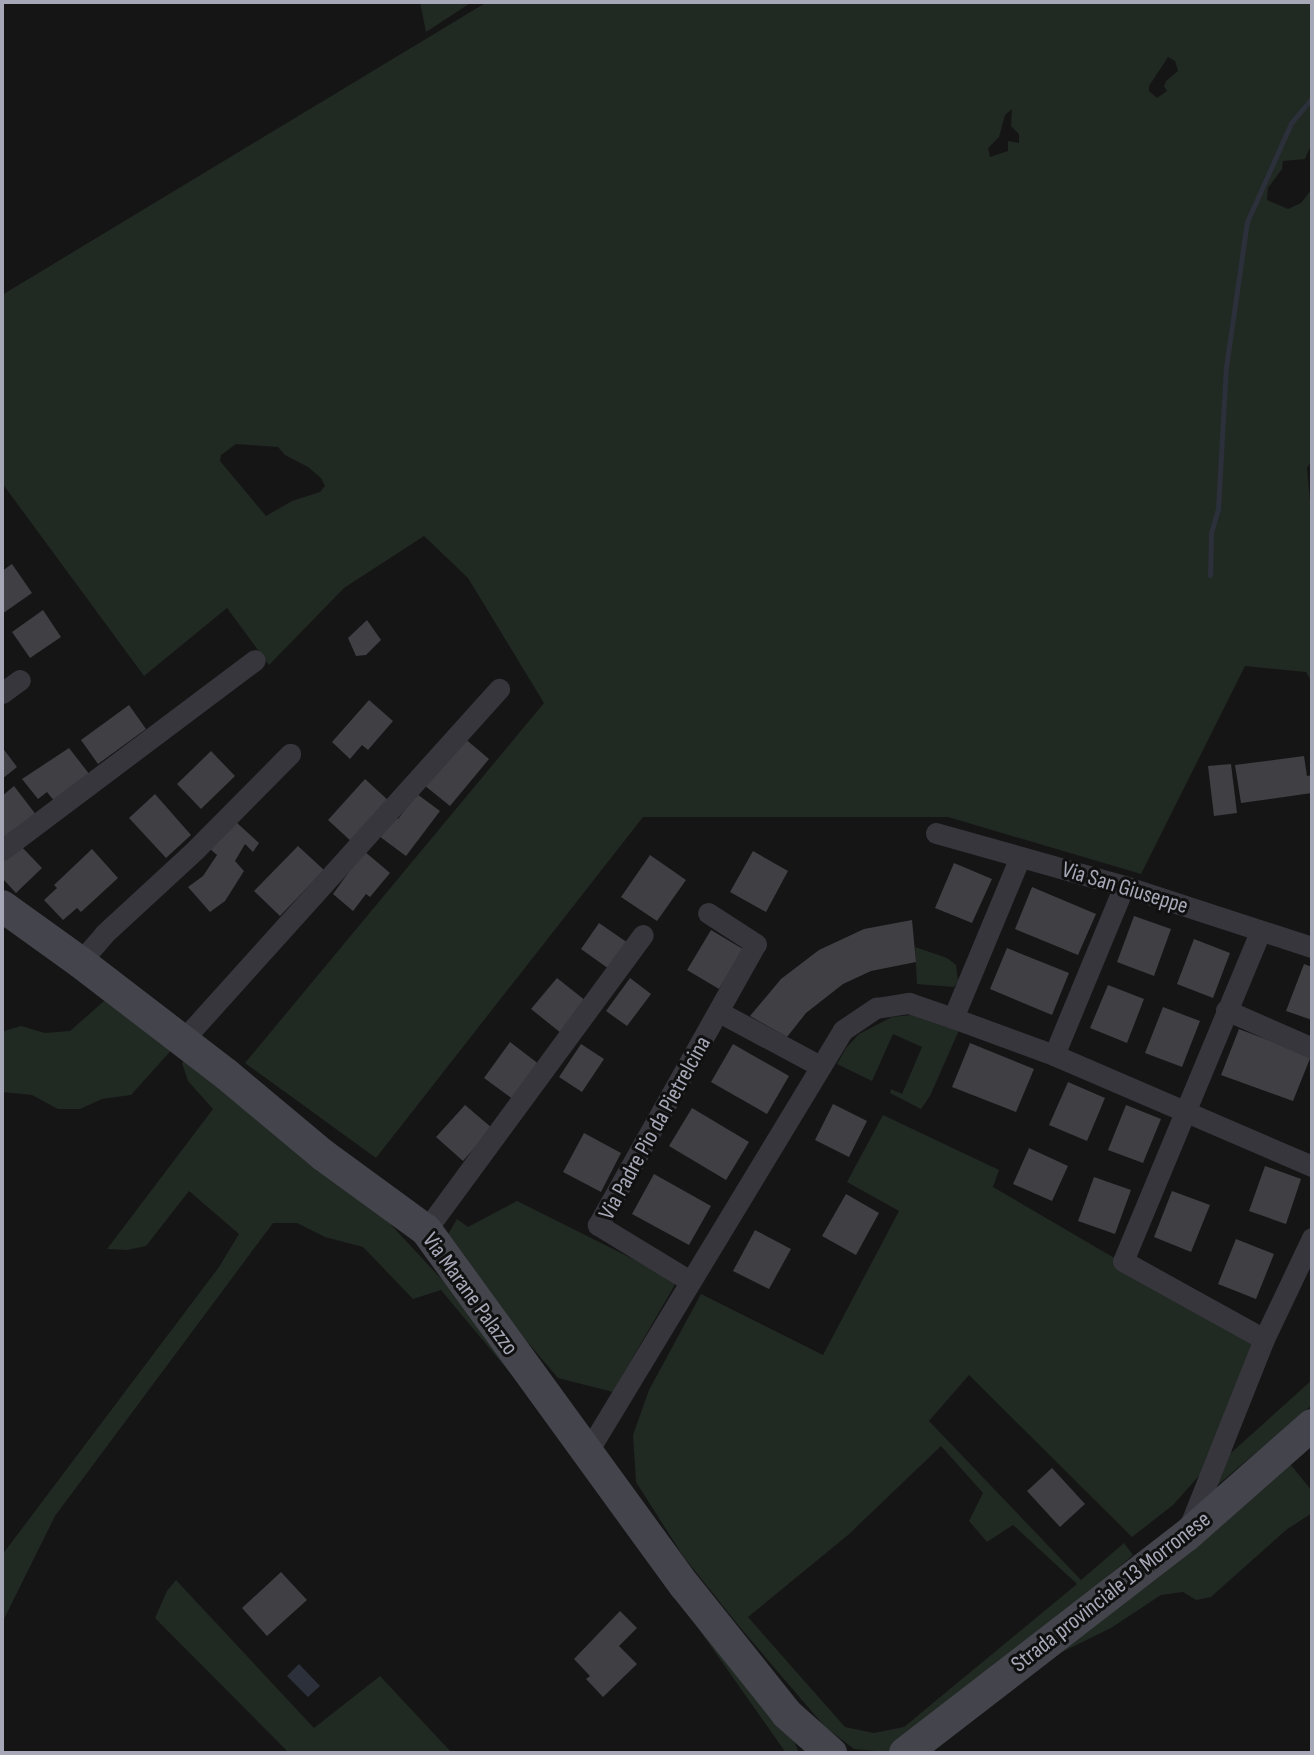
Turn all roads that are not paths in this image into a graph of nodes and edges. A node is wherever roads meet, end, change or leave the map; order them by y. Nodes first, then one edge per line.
1 (255, 660) dead end
2 (20, 680) dead end
3 (499, 689) dead end
4 (2, 693) edge
5 (290, 754) dead end
6 (936, 833) dead end
7 (2, 850) edge
8 (1020, 856) junction
9 (1124, 886) junction
10 (2, 906) edge
11 (708, 913) dead end
12 (1260, 932) junction
13 (643, 935) dead end
14 (1312, 947) edge
15 (80, 962) junction
16 (1226, 1010) junction
17 (719, 1012) junction
18 (953, 1018) junction
19 (182, 1041) junction
20 (1312, 1048) edge
21 (1054, 1055) junction
22 (820, 1066) junction
23 (1185, 1112) junction
24 (1312, 1166) edge
25 (426, 1230) junction
26 (1312, 1238) edge
27 (690, 1281) junction
28 (1264, 1339) junction
29 (1312, 1425) edge
30 (588, 1451) junction
31 (1186, 1536) junction
32 (787, 1714) junction
33 (804, 1753) edge
34 (831, 1753) edge
35 (905, 1753) edge

1 - 7 street
2 - 4 street
3 - 19 street
5 - 15 street
6 - 8 street, Via San Giuseppe
8 - 9 street, Via San Giuseppe
8 - 18 street
9 - 12 street, Via San Giuseppe
9 - 21 street
10 - 15 main road, Via Marane Palazzo
11 - 17 street, Via Padre Pio da Pietrelcina
12 - 14 street, Via San Giuseppe
12 - 16 street
13 - 25 street
15 - 19 main road, Via Marane Palazzo
16 - 20 street
16 - 23 street
17 - 22 street, Via Padre Pio da Pietrelcina
17 - 27 street, Via Padre Pio da Pietrelcina
18 - 21 street
18 - 22 street
19 - 25 main road, Via Marane Palazzo
21 - 23 street
22 - 27 street
23 - 24 street
23 - 28 street
25 - 30 main road, Via Marane Palazzo
26 - 28 street
27 - 30 street
28 - 31 street
29 - 31 main road, Strada provinciale 13 Morronese
30 - 32 main road, Via Marane Palazzo
31 - 35 main road, Strada provinciale 13 Morronese
32 - 33 main road, Via Marane Palazzo
32 - 34 main road, Via Marane Palazzo

